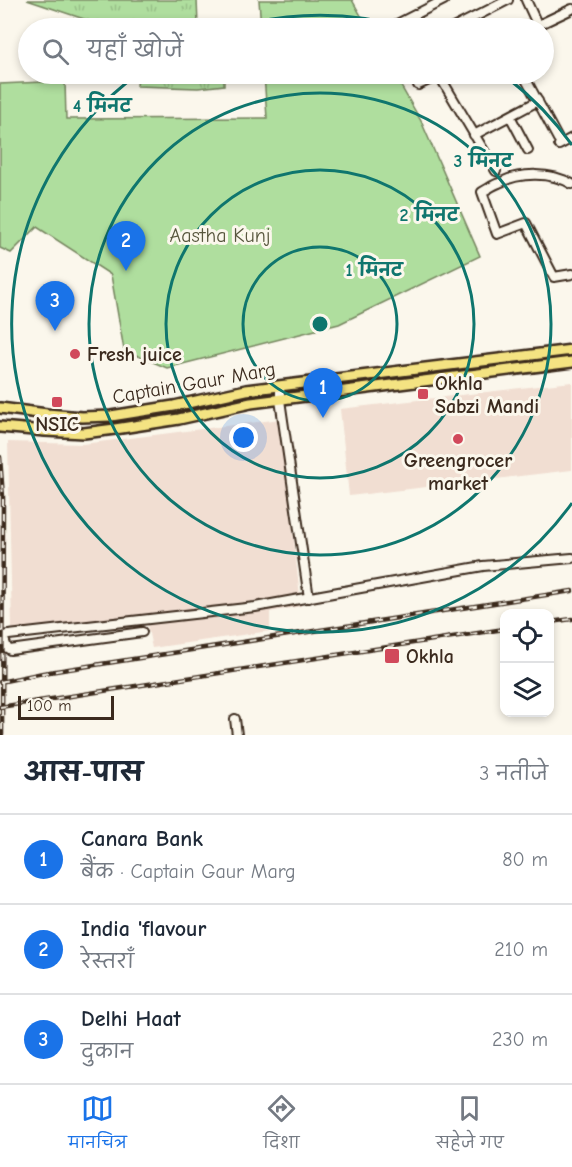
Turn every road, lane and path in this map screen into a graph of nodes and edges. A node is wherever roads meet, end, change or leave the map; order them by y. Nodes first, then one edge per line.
1 (444, 0) edge
2 (508, 0) edge
3 (526, 0) edge
4 (572, 9) edge
5 (409, 18) edge
6 (473, 18) edge
7 (532, 18) edge
8 (554, 18) edge
9 (446, 84) edge
10 (529, 84) edge
11 (538, 101) junction
12 (510, 116) junction
13 (474, 135) junction
14 (572, 138) edge
15 (528, 150) dead end
16 (496, 171) dead end
17 (572, 184) edge
18 (572, 274) edge
19 (572, 350) edge
20 (572, 362) edge
21 (280, 386) junction
22 (280, 400) junction
23 (0, 408) edge
24 (5, 427) edge
25 (0, 432) edge
26 (572, 558) edge
27 (309, 598) junction
28 (139, 620) junction
29 (2, 636) edge
30 (235, 719) dead end
31 (237, 735) edge

1 - 5 street
2 - 6 street
3 - 7 street
4 - 8 street
9 - 13 street
10 - 11 street
11 - 12 street
11 - 14 street
12 - 13 street
12 - 15 street
13 - 16 street
17 - 18 street
19 - 21 main road, Captain Gaur Marg
20 - 22 main road, Captain Gaur Marg
21 - 22 street
21 - 23 main road, Captain Gaur Marg
22 - 24 main road, Captain Gaur Marg
22 - 27 street
24 - 25 main road
26 - 27 street
27 - 28 street
28 - 29 street
28 - 29 street
30 - 31 street

